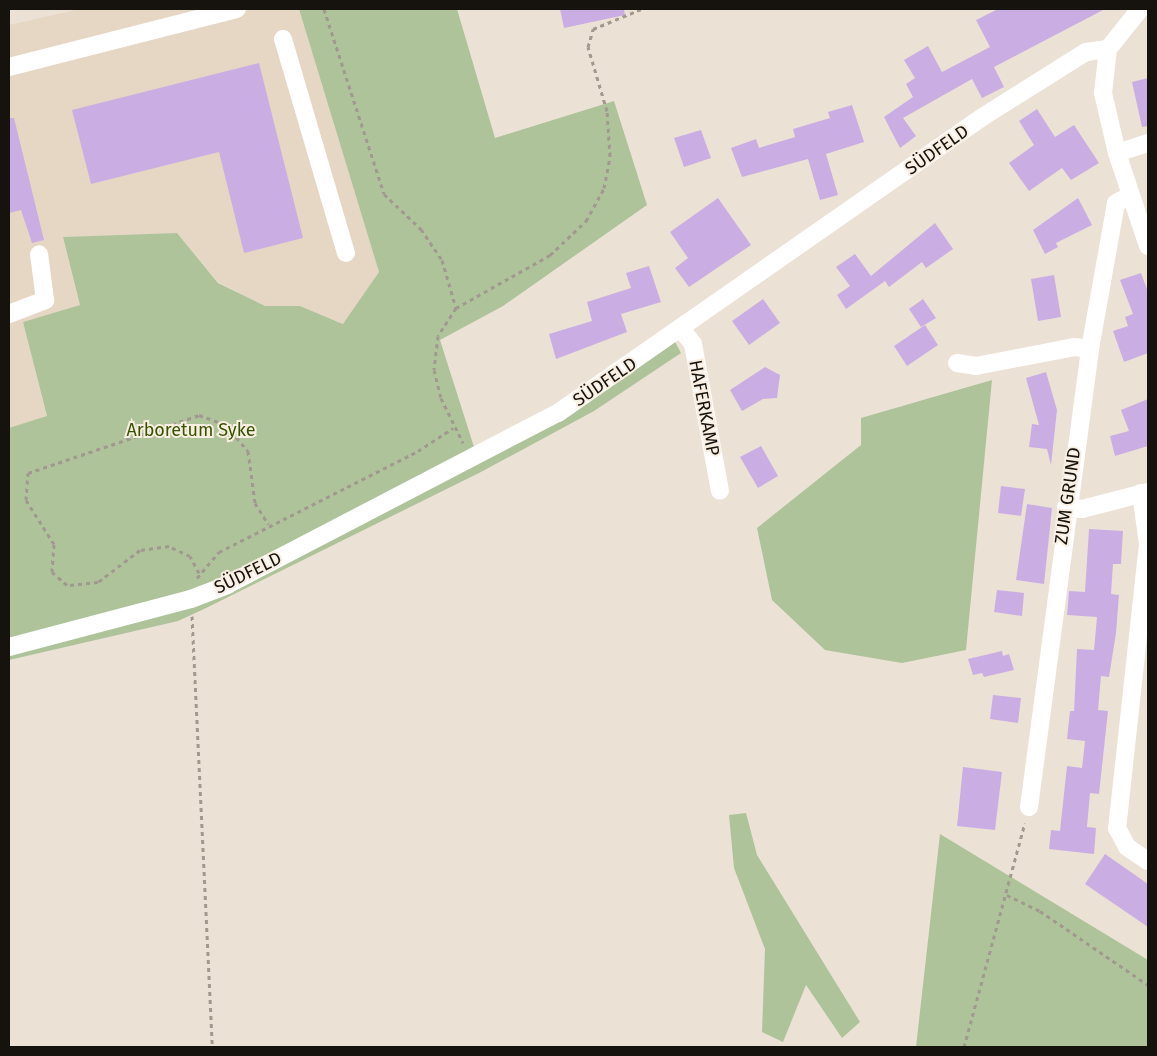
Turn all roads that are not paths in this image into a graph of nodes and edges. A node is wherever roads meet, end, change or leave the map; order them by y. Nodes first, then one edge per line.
1 (237, 9) edge
2 (1140, 9) edge
3 (283, 39) dead end
4 (1108, 49) junction
5 (9, 67) edge
6 (1148, 143) edge
7 (1117, 153) junction
8 (1130, 196) junction
9 (1148, 246) edge
10 (346, 253) dead end
11 (39, 254) dead end
12 (9, 314) edge
13 (681, 329) junction
14 (1090, 349) junction
15 (957, 363) dead end
16 (720, 491) dead end
17 (1145, 492) edge
18 (1066, 507) junction
19 (1148, 544) edge
20 (9, 646) edge
21 (1028, 808) road end
22 (1148, 861) edge

1 - 5 street
2 - 4 street
3 - 10 street
4 - 7 street
4 - 13 street, SÜDFELD
6 - 7 street
7 - 8 street
8 - 9 street
8 - 14 street, ZUM GRUND
11 - 12 street
13 - 16 street, HAFERKAMP
13 - 20 street, SÜDFELD
14 - 15 street
14 - 18 street, ZUM GRUND
17 - 18 street
17 - 19 street
18 - 21 street, ZUM GRUND
19 - 22 street

